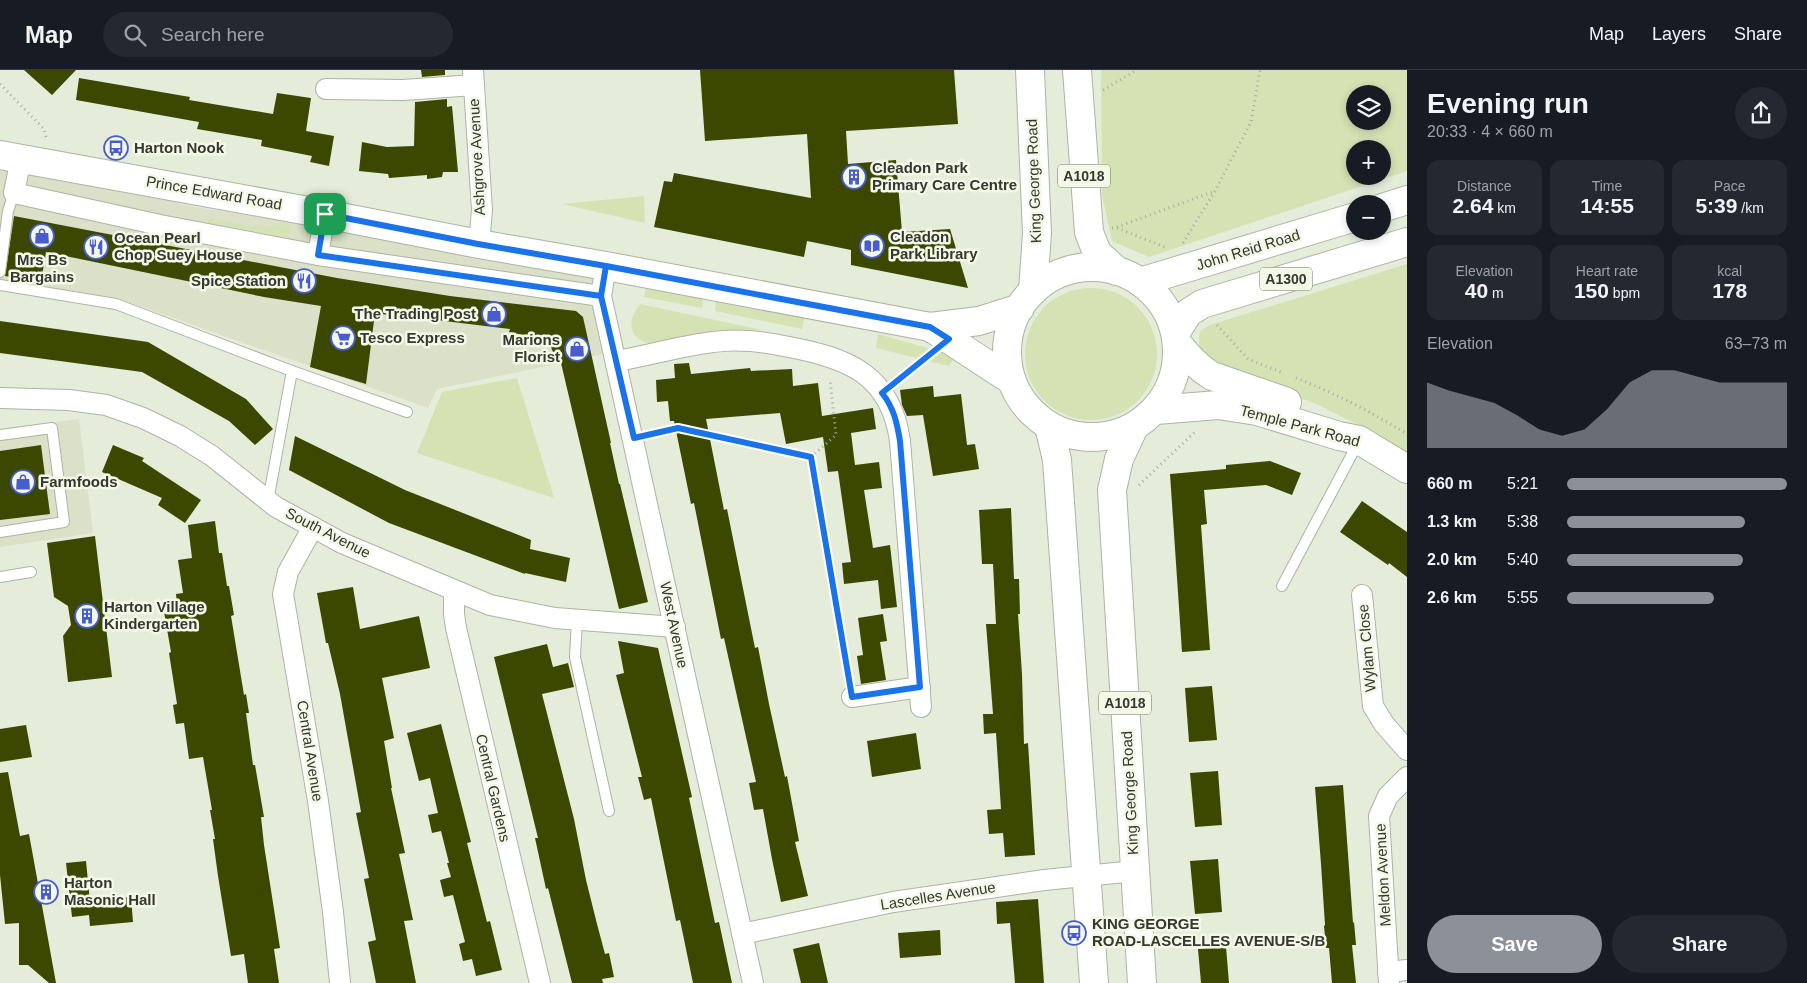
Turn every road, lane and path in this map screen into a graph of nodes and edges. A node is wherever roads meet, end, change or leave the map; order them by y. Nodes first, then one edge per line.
1 (1030, 70) edge
2 (1077, 70) edge
3 (1260, 70) edge
4 (473, 78) edge
5 (0, 84) edge
6 (326, 89) dead end
7 (11, 156) edge
8 (54, 164) junction
9 (1215, 191) junction
10 (14, 193) junction
11 (1407, 200) edge
12 (1391, 205) edge
13 (325, 214) junction
14 (1346, 218) edge
15 (1117, 228) dead end
16 (1407, 242) edge
17 (478, 244) junction
18 (1182, 244) dead end
19 (318, 255) junction
20 (606, 266) junction
21 (0, 272) edge
22 (1129, 276) junction
23 (0, 284) edge
24 (601, 296) junction
25 (1026, 299) junction
26 (1213, 320) dead end
27 (939, 333) junction
28 (1177, 337) junction
29 (827, 356) junction
30 (617, 362) junction
31 (292, 371) junction
32 (1011, 380) junction
33 (882, 393) junction
34 (0, 398) edge
35 (1206, 406) junction
36 (1156, 410) junction
37 (407, 412) dead end
38 (1049, 426) junction
39 (1134, 427) junction
40 (1407, 434) edge
41 (0, 435) edge
42 (634, 438) junction
43 (1359, 440) junction
44 (811, 457) junction
45 (1407, 469) edge
46 (1132, 492) dead end
47 (268, 501) junction
48 (313, 527) junction
49 (0, 532) edge
50 (31, 572) dead end
51 (0, 577) edge
52 (1282, 586) dead end
53 (454, 591) junction
54 (1362, 595) dead end
55 (577, 620) junction
56 (675, 627) junction
57 (920, 687) junction
58 (852, 697) joint
59 (921, 707) dead end
60 (1407, 750) edge
61 (1407, 777) edge
62 (609, 811) dead end
63 (1135, 871) junction
64 (1086, 876) junction
65 (742, 934) junction
66 (1395, 975) edge
67 (340, 983) edge
68 (540, 983) edge
69 (753, 983) edge
70 (1094, 983) edge
71 (1142, 983) edge

1 - 25 main road, King George Road
2 - 22 main road, A1018
3 - 9 path
4 - 6 street
4 - 17 street, Ashgrove Avenue
5 - 8 path
7 - 8 main road, Prince Edward Road
7 - 10 street
8 - 13 main road, Prince Edward Road
9 - 15 path
9 - 18 path
10 - 19 street
10 - 21 lane
11 - 12 main road
13 - 17 main road, Prince Edward Road
13 - 19 street
14 - 22 main road, John Reid Road / A1300
16 - 28 main road, A1300
17 - 20 main road, Prince Edward Road
19 - 24 street
20 - 24 street, West Avenue
20 - 27 main road, Prince Edward Road
22 - 25 main road
22 - 28 main road
23 - 31 lane
24 - 30 street, West Avenue
25 - 27 main road, Prince Edward Road
25 - 32 main road
26 - 40 path
27 - 32 main road, Prince Edward Road
27 - 33 path
28 - 36 main road
28 - 43 main road
29 - 30 street
29 - 33 street
29 - 44 path
30 - 42 street, West Avenue
31 - 37 lane
31 - 47 lane
32 - 38 main road
33 - 57 street
34 - 47 street, South Avenue
35 - 36 main road, Temple Park Road
35 - 43 main road, Temple Park Road
35 - 46 path
36 - 39 main road
38 - 39 main road
38 - 64 main road
39 - 63 main road, King George Road / A1018
41 - 49 lane
42 - 44 path
42 - 56 street, West Avenue
43 - 45 main road, Temple Park Road
43 - 52 lane
44 - 58 path
47 - 48 street, South Avenue
48 - 53 street, South Avenue
48 - 67 street, Central Avenue
50 - 51 lane
53 - 55 street, South Avenue
53 - 68 street, Central Gardens
54 - 60 street, Wylam Close
55 - 56 street, South Avenue
55 - 62 lane
56 - 65 street, West Avenue
57 - 58 street
57 - 59 street
61 - 66 street, Meldon Avenue
63 - 64 street, Lascelles Avenue
63 - 71 main road, King George Road / A1018
64 - 65 street, Lascelles Avenue
64 - 70 main road
65 - 69 street, West Avenue

